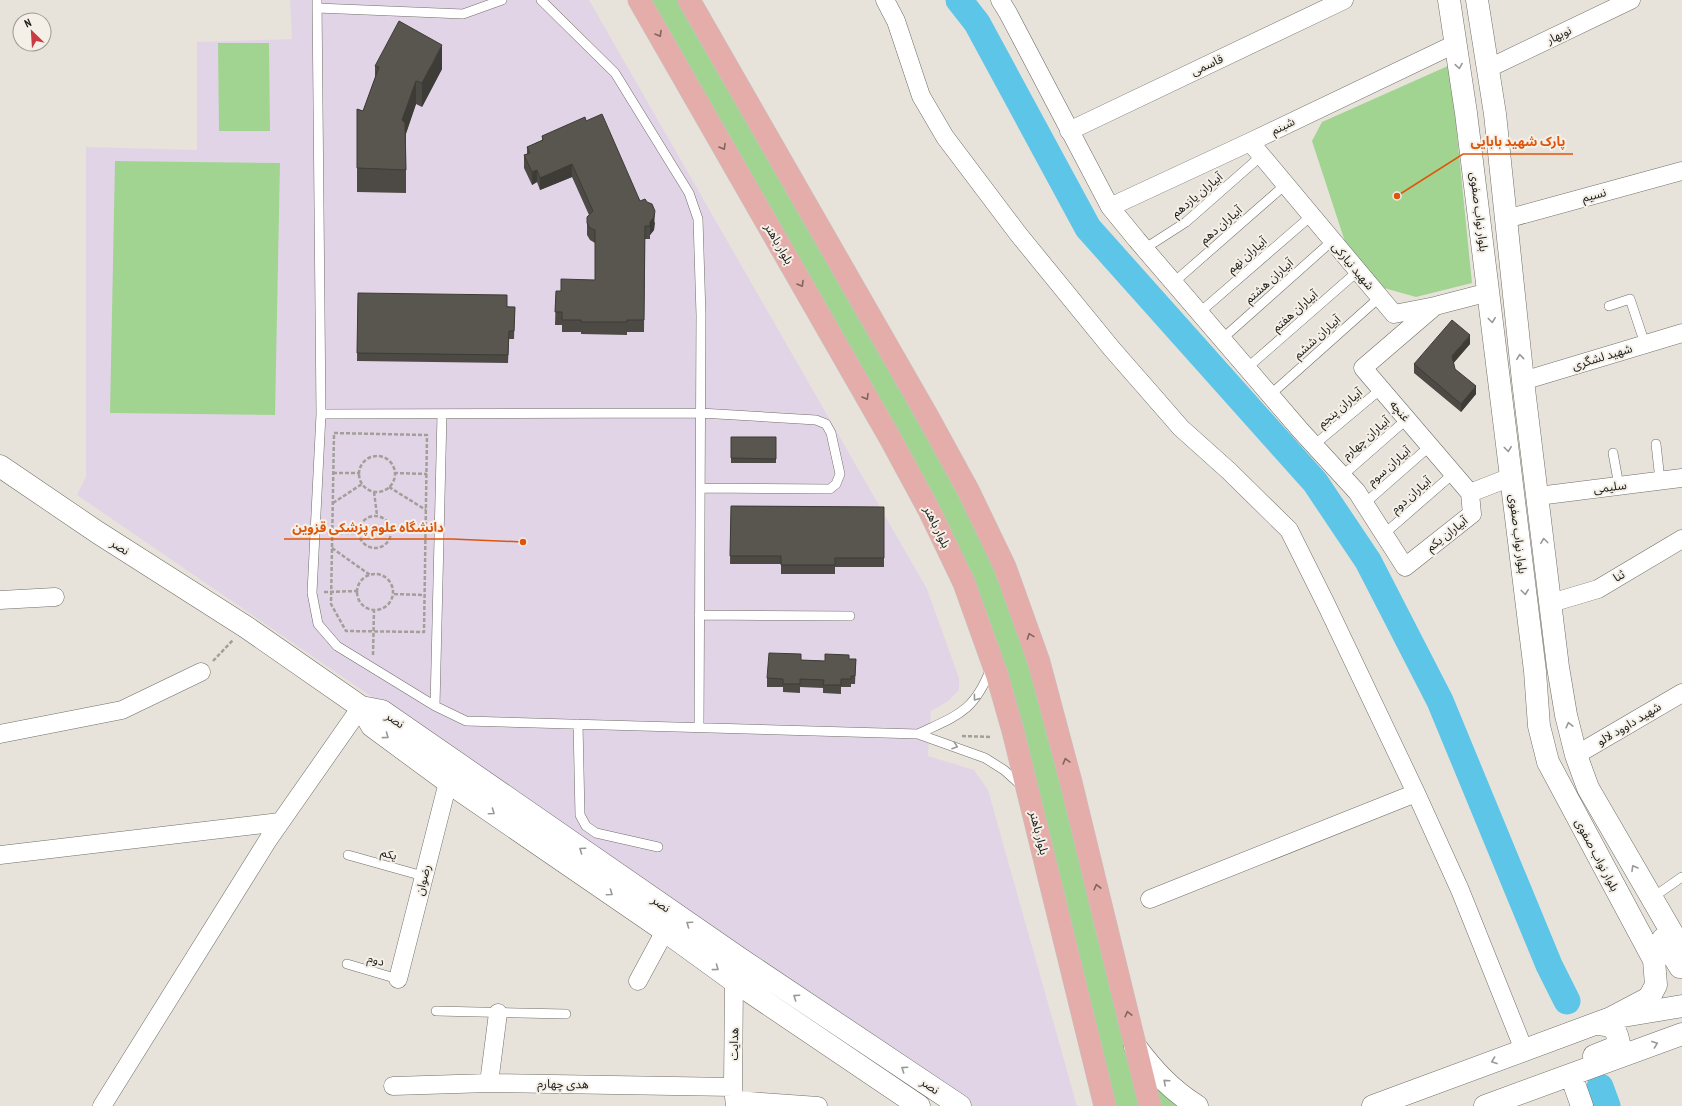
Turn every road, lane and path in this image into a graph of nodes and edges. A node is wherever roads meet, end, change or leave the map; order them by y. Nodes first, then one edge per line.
1 (502, 0) edge
2 (541, 0) edge
3 (639, 0) edge
4 (689, 0) edge
5 (885, 0) edge
6 (1000, 0) edge
7 (1344, 0) edge
8 (1449, 0) edge
9 (1477, 0) edge
10 (1631, 0) edge
11 (317, 4) edge
12 (1455, 44) junction
13 (1487, 69) junction
14 (1466, 113) junction
15 (1495, 114) junction
16 (1069, 131) junction
17 (1250, 142) junction
18 (1261, 156) junction
19 (1682, 172) edge
20 (1285, 185) junction
21 (1110, 207) junction
22 (1311, 216) junction
23 (1506, 219) junction
24 (1332, 240) junction
25 (1144, 249) junction
26 (1358, 271) junction
27 (1173, 283) junction
28 (1489, 292) junction
29 (1380, 297) junction
30 (1435, 306) junction
31 (1610, 306) dead end
32 (1199, 313) junction
33 (1682, 333) edge
34 (1222, 339) junction
35 (1645, 344) junction
36 (1247, 368) junction
37 (1523, 381) junction
38 (1381, 389) junction
39 (1270, 395) junction
40 (700, 413) junction
41 (321, 414) junction
42 (442, 414) junction
43 (1407, 419) junction
44 (1656, 444) dead end
45 (1314, 446) junction
46 (1430, 446) junction
47 (1613, 453) dead end
48 (0, 466) edge
49 (318, 472) junction
50 (334, 473) junction
51 (359, 473) junction
52 (394, 473) junction
53 (1454, 473) junction
54 (427, 474) junction
55 (1342, 476) junction
56 (1511, 477) junction
57 (1682, 478) edge
58 (1660, 480) junction
59 (362, 484) junction
60 (1618, 486) junction
61 (389, 487) junction
62 (700, 488) junction
63 (374, 492) junction
64 (1470, 493) junction
65 (1538, 496) junction
66 (333, 502) junction
67 (1364, 504) junction
68 (426, 510) junction
69 (376, 515) junction
70 (391, 530) junction
71 (426, 531) junction
72 (439, 532) junction
73 (332, 533) junction
74 (358, 533) junction
75 (315, 534) junction
76 (1384, 534) junction
77 (1682, 539) edge
78 (332, 548) junction
79 (370, 575) junction
80 (358, 591) junction
81 (312, 592) junction
82 (331, 592) junction
83 (394, 594) junction
84 (424, 595) junction
85 (438, 595) junction
86 (55, 597) dead end
87 (0, 600) edge
88 (1551, 602) junction
89 (374, 610) junction
90 (699, 615) junction
91 (850, 616) dead end
92 (246, 627) junction
93 (373, 632) junction
94 (993, 663) junction
95 (372, 667) junction
96 (201, 672) joint
97 (1682, 693) edge
98 (435, 706) junction
99 (361, 707) junction
100 (578, 724) junction
101 (699, 728) junction
102 (0, 734) edge
103 (918, 734) junction
104 (1576, 755) junction
105 (448, 782) junction
106 (1029, 792) junction
107 (1416, 793) junction
108 (280, 822) junction
109 (658, 847) dead end
110 (0, 855) edge
111 (348, 855) dead end
112 (1604, 867) junction
113 (423, 876) junction
114 (1682, 877) edge
115 (1651, 898) junction
116 (1150, 899) dead end
117 (665, 931) junction
118 (1682, 950) edge
119 (347, 964) dead end
120 (1682, 967) edge
121 (398, 979) joint
122 (638, 981) dead end
123 (734, 981) junction
124 (1682, 1006) edge
125 (436, 1011) dead end
126 (498, 1013) junction
127 (566, 1014) dead end
128 (1603, 1021) junction
129 (1682, 1034) edge
130 (1135, 1046) junction
131 (1524, 1050) junction
132 (1578, 1072) junction
133 (489, 1083) junction
134 (393, 1086) dead end
135 (734, 1098) edge
136 (102, 1106) edge
137 (818, 1106) edge
138 (920, 1106) edge
139 (960, 1106) edge
140 (1105, 1106) edge
141 (1150, 1106) edge
142 (1196, 1106) edge
143 (1373, 1106) edge
144 (1477, 1106) edge
145 (1485, 1106) edge
146 (1582, 1106) edge

1 - 11 lane
2 - 40 lane
3 -> 94 main road, بلوار باهنر
130 -> 4 main road
5 - 107 street
6 - 16 street
7 - 16 street, قاسمی
8 - 12 main road, بلوار نواب صفوی
9 - 13 main road, بلوار نواب صفوی
10 - 13 street, نوبهار
11 - 41 lane
12 -> 14 main road, بلوار نواب صفوی
12 - 17 street, شبنم
13 - 15 main road, بلوار نواب صفوی
14 - 15 main road
14 - 28 main road, بلوار نواب صفوی
15 - 23 main road, بلوار نواب صفوی
16 - 21 street
17 - 18 street, شهید نیارکی
17 - 21 street, شبنم
18 - 20 street, شهید نیارکی
18 - 25 lane, آبیاران یازدهم
19 - 23 street, نسیم
20 - 22 street, شهید نیارکی
20 - 27 lane, آبیاران دهم
21 - 25 street
22 - 24 street, شهید نیارکی
22 - 32 lane, آبیاران نهم
37 -> 23 main road, بلوار نواب صفوی
24 - 26 street, شهید نیارکی
24 - 34 lane, آبیاران هشتم
25 - 27 street
26 - 29 street, شهید نیارکی
26 - 36 lane, آبیاران هفتم
27 - 32 street
28 - 30 street, شهید نیارکی
28 -> 56 main road, بلوار نواب صفوی
29 - 30 street, شهید نیارکی
29 - 39 lane, آبیاران ششم
30 - 38 street, غنچه
31 - 35 lane
32 - 34 street
33 - 35 street, شهید لشگری
34 - 36 street
35 - 37 street, شهید لشگری
36 - 39 street
37 - 65 main road, بلوار نواب صفوی
38 - 43 street, غنچه
38 - 45 lane, آبیاران پنجم
39 - 45 street
40 - 42 lane
40 - 62 lane
40 - 62 lane
41 - 42 lane
41 - 49 lane
42 - 72 lane
43 - 46 street, غنچه
43 - 55 lane, آبیاران چهارم
44 - 58 lane
45 - 55 street
46 - 53 street, غنچه
46 - 67 lane, آبیاران سوم
47 - 60 lane
48 - 92 main road, نصر
49 - 50 path
49 - 75 lane
50 - 51 path
50 - 54 path
50 - 66 path
51 - 52 path
51 - 59 path
52 - 54 path
52 - 61 path
53 - 64 street, غنچه
53 - 76 lane, آبیاران دوم
54 - 68 path
55 - 67 street
56 - 64 street
56 -> 112 main road, بلوار نواب صفوی
57 - 58 street, سلیمی
58 - 60 street, سلیمی
59 - 63 path
59 - 66 path
60 - 65 street, سلیمی
61 - 63 path
61 - 68 path
62 - 90 lane
63 - 69 path
64 - 76 street, آبیاران یکم
88 -> 65 main road, بلوار نواب صفوی
66 - 73 path
67 - 76 street
68 - 71 path
69 - 70 path
69 - 74 path
70 - 71 path
70 - 74 path
71 - 72 path
71 - 84 path
72 - 85 lane
73 - 74 path
73 - 75 path
73 - 78 path
75 - 81 lane
77 - 88 street, ثنا
78 - 79 path
78 - 82 path
79 - 80 path
79 - 83 path
80 - 82 path
80 - 89 path
81 - 82 path
81 - 95 lane
82 - 93 path
83 - 84 path
83 - 89 path
84 - 85 path
84 - 93 path
85 - 98 lane
86 - 87 street
104 -> 88 main road, بلوار نواب صفوی
89 - 93 path
90 - 91 lane
90 - 101 lane
92 - 96 path
92 - 99 main road, نصر
93 - 95 path
94 -> 103 lane
94 - 106 main road, بلوار باهنر
95 - 98 lane
96 - 102 street
97 - 104 street, شهید داوود لالو
98 - 100 lane
99 -> 105 main road, نصر
99 - 108 street
139 -> 99 main road, نصر
100 - 101 lane
100 - 109 lane
101 - 103 lane
103 -> 106 lane
115 -> 104 main road, بلوار نواب صفوی
105 - 113 street, رضوان
105 -> 117 main road, نصر
106 - 140 main road, بلوار باهنر
107 - 116 street
107 - 131 street
108 - 110 street
108 - 136 street
111 - 113 lane, یکم
112 - 120 main road
112 - 128 main road, بلوار نواب صفوی
113 - 121 street, رضوان
114 - 115 lane
115 - 118 main road, بلوار نواب صفوی
117 - 122 street
117 -> 123 main road, نصر
119 - 121 lane, دوم
123 - 135 street, هدایت
123 - 138 main road, نصر
124 - 128 main road
125 - 126 lane
126 - 127 lane
126 - 133 street
128 - 131 main road
128 - 144 main road
132 -> 129 main road
130 - 141 main road
142 -> 130 main road
131 -> 143 main road
132 - 145 main road
132 - 146 main road
133 - 134 street, هدی چهارم
133 - 135 street, هدی چهارم
135 - 137 street, هدی چهارم

